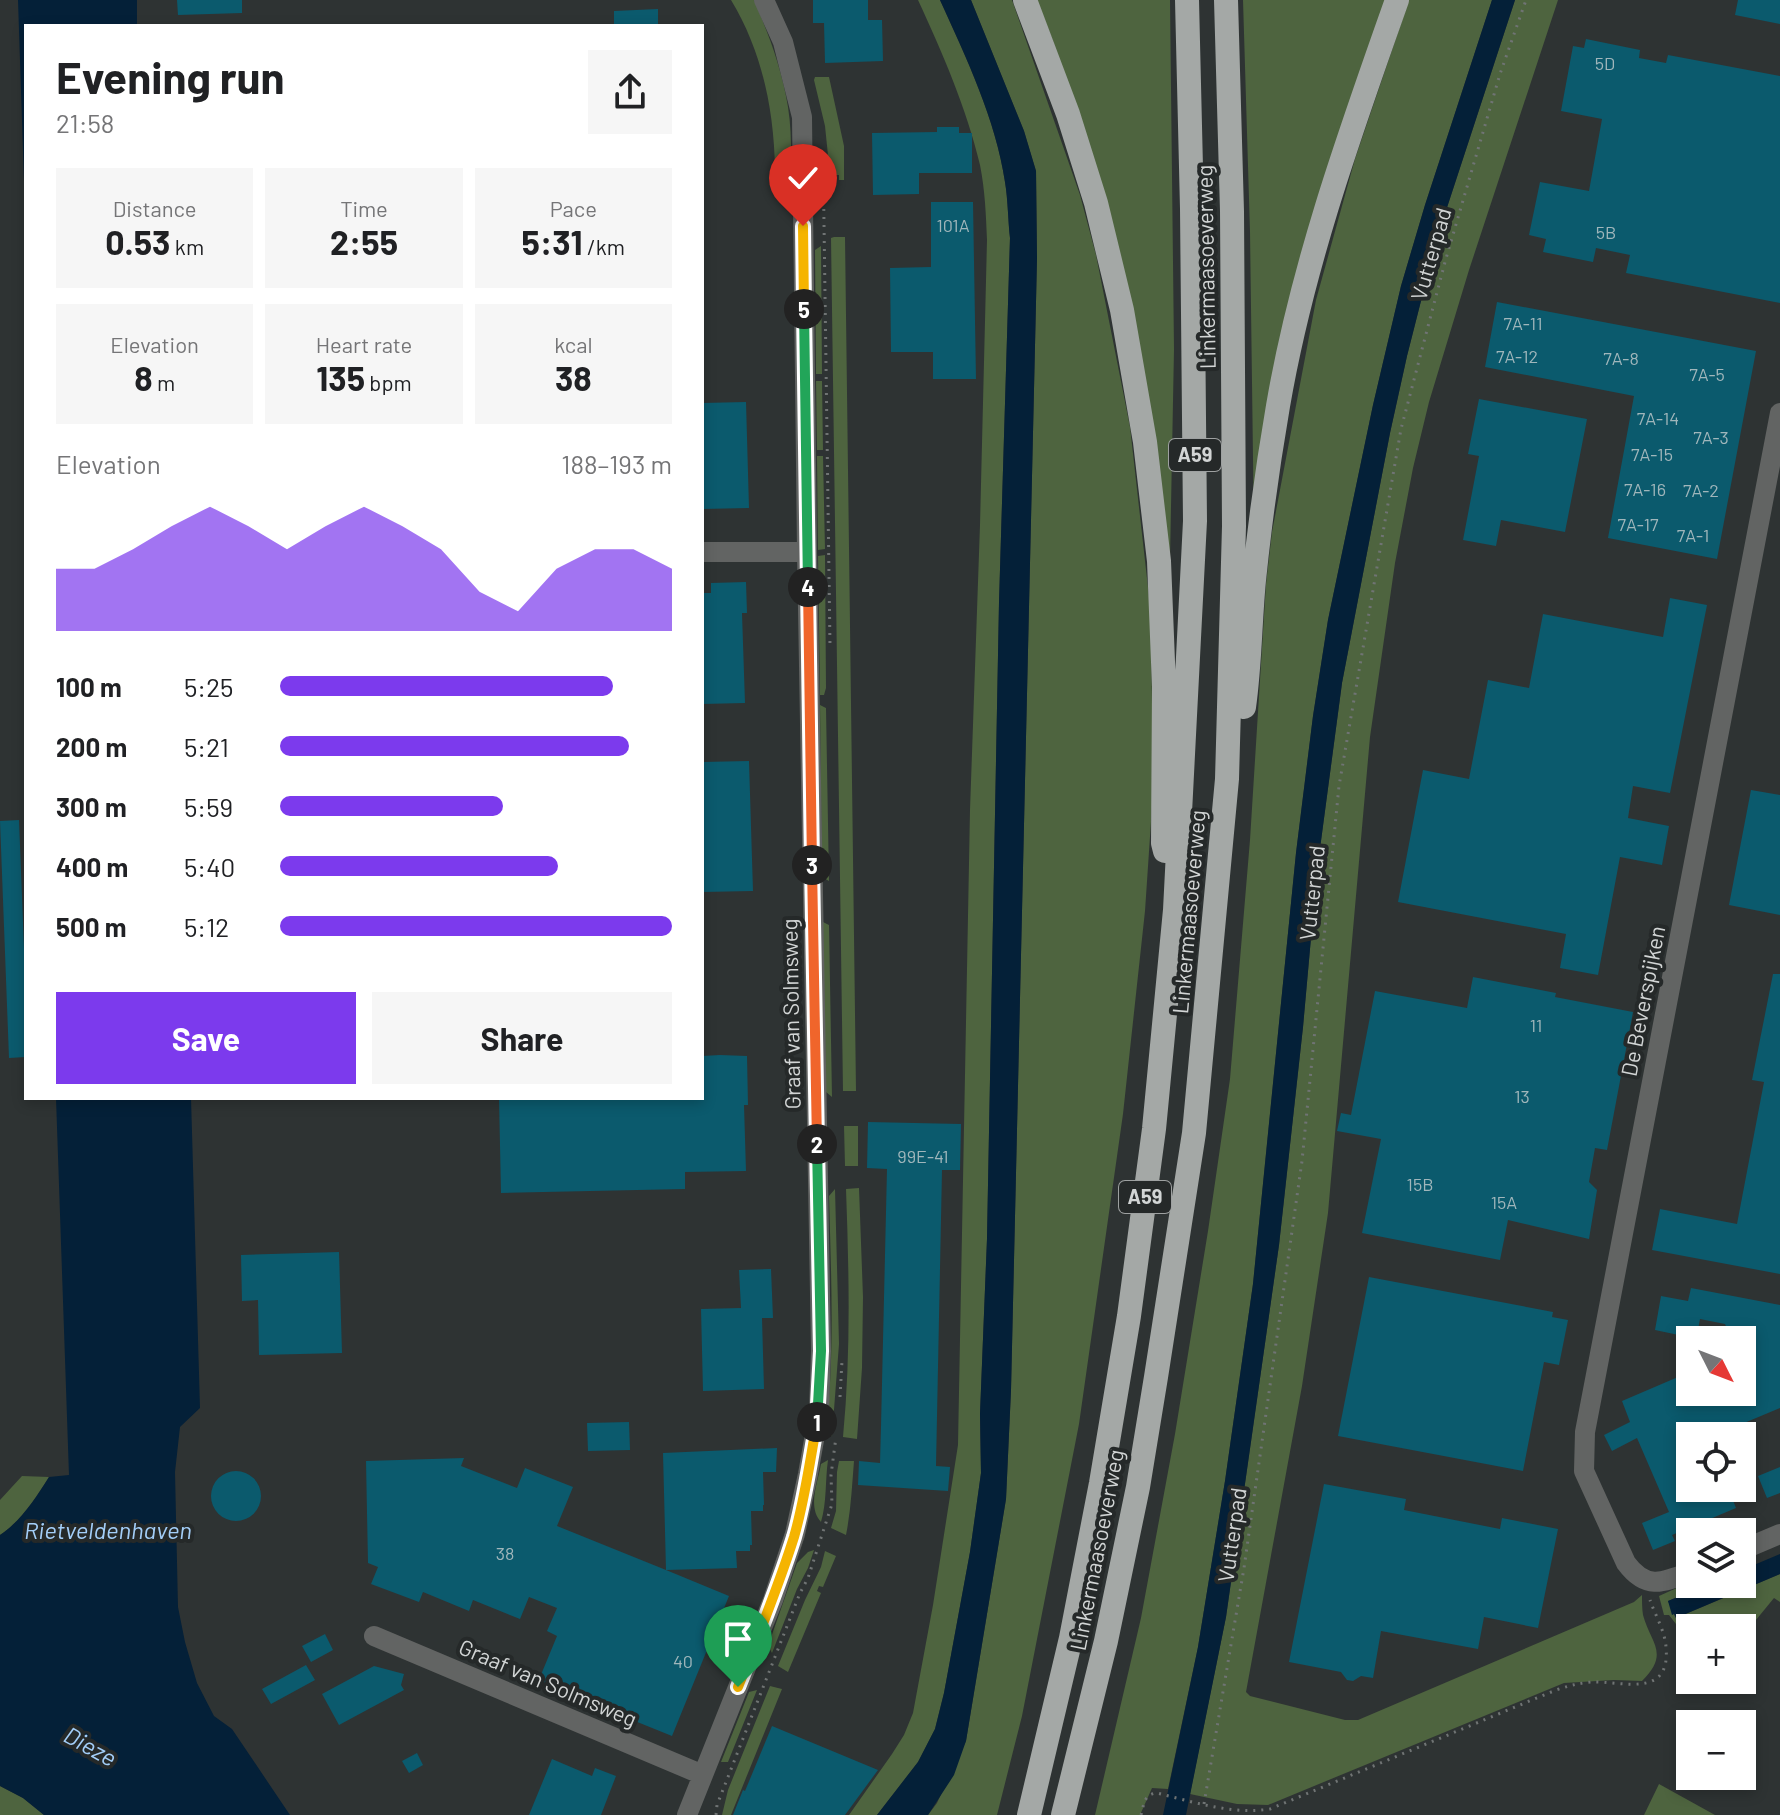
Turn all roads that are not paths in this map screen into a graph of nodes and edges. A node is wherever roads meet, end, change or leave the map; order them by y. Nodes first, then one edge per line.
1 (764, 0) edge
2 (1025, 0) edge
3 (1187, 0) edge
4 (1226, 0) edge
5 (1397, 0) edge
6 (1780, 413) edge
7 (704, 552) edge
8 (807, 552) junction
9 (1227, 779) junction
10 (1175, 910) junction
11 (1780, 1534) edge
12 (1756, 1544) edge
13 (1676, 1577) edge
14 (374, 1636) dead end
15 (703, 1775) junction
16 (687, 1815) edge
17 (1029, 1815) edge
18 (1063, 1815) edge

1 - 8 street, Graaf van Solmsweg
2 - 10 highway, A59
3 - 10 highway, Linkermaasoeverweg / A59
4 - 9 highway, Linkermaasoeverweg / A59
5 - 9 highway, A59
6 - 13 street, De Beverspijken
7 - 8 street
8 - 15 street, Graaf van Solmsweg
9 - 18 highway, Linkermaasoeverweg / A59
10 - 17 highway, Linkermaasoeverweg / A59
11 - 12 street
14 - 15 street, Graaf van Solmsweg
15 - 16 street, Graaf van Solmsweg

